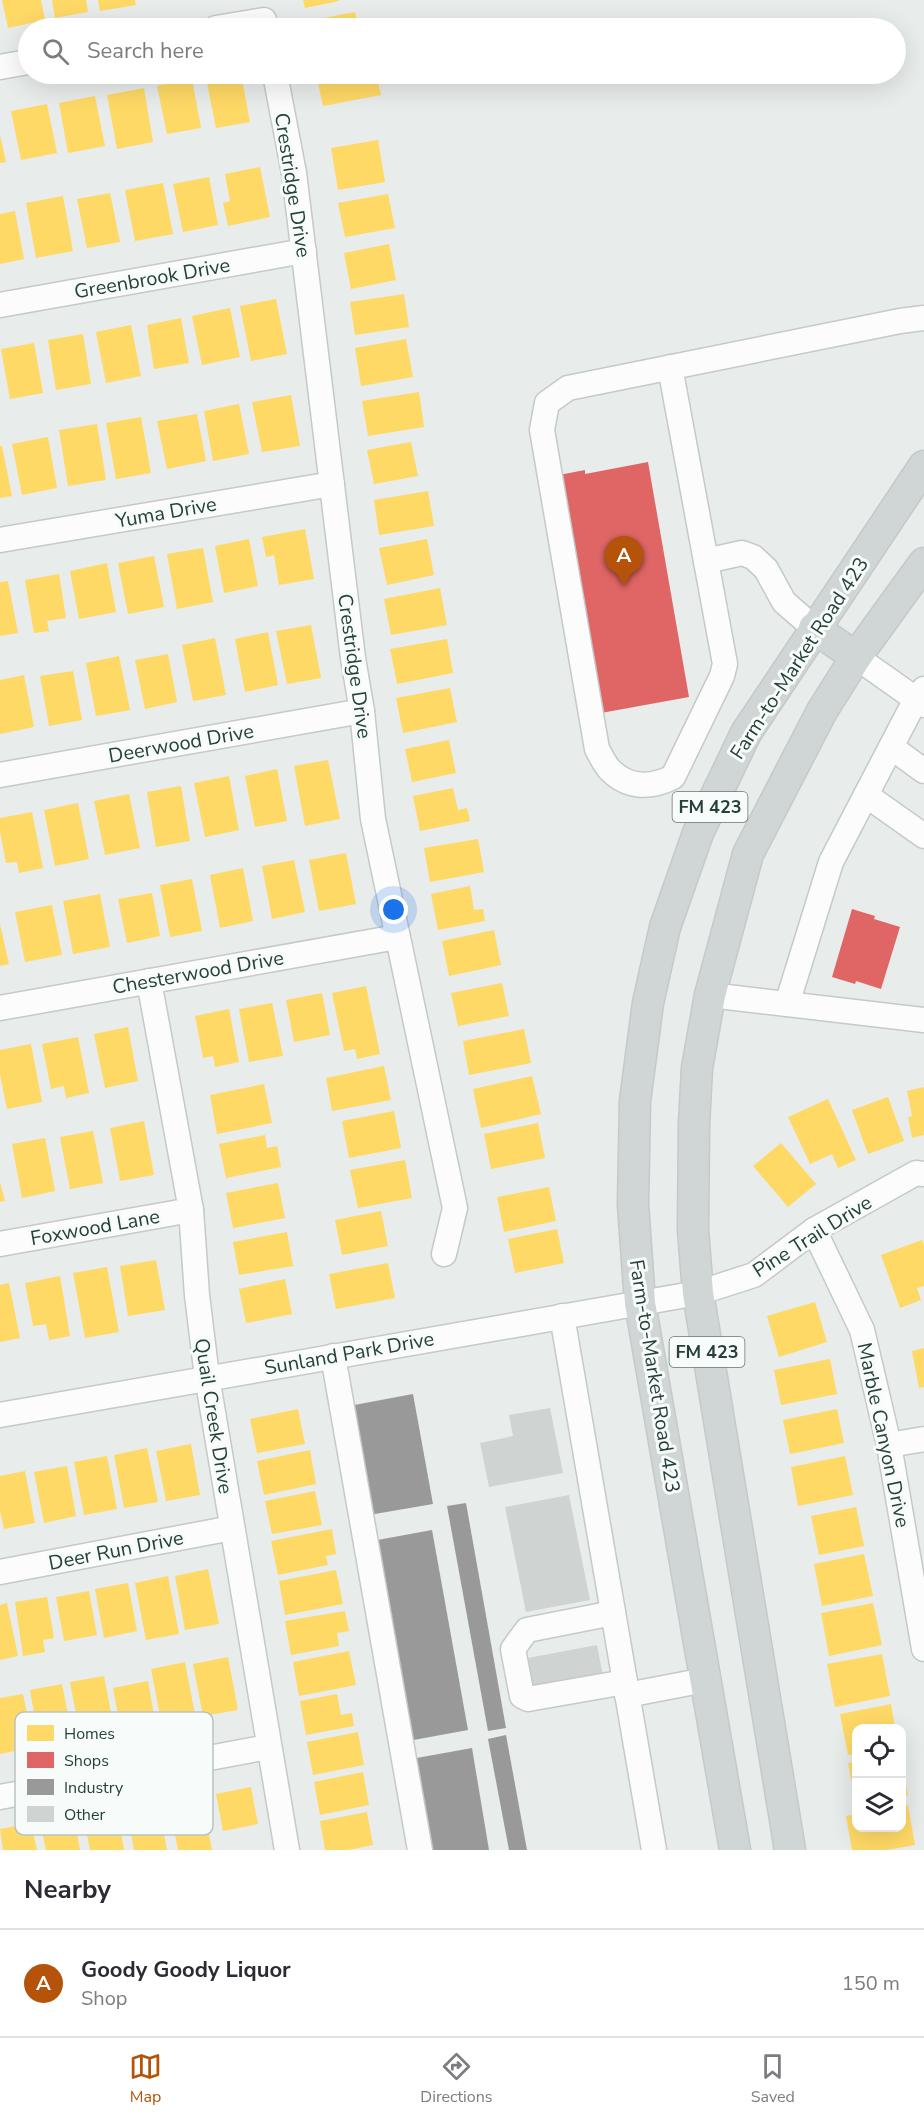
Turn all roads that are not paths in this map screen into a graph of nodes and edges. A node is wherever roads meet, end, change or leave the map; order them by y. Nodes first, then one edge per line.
1 (18, 64) edge
2 (0, 67) edge
3 (277, 84) edge
4 (304, 252) junction
5 (0, 305) edge
6 (924, 318) edge
7 (670, 367) junction
8 (924, 466) edge
9 (332, 483) junction
10 (0, 540) edge
11 (706, 561) junction
12 (924, 563) edge
13 (814, 628) junction
14 (856, 657) junction
15 (921, 698) edge
16 (362, 711) junction
17 (891, 747) junction
18 (924, 771) edge
19 (0, 775) edge
20 (866, 795) junction
21 (924, 836) edge
22 (397, 937) junction
23 (149, 981) junction
24 (710, 995) junction
25 (787, 1004) junction
26 (0, 1008) edge
27 (924, 1020) edge
28 (924, 1174) edge
29 (191, 1210) junction
30 (814, 1230) junction
31 (0, 1244) edge
32 (444, 1254) dead end
33 (698, 1293) junction
34 (640, 1304) junction
35 (562, 1316) junction
36 (333, 1356) junction
37 (207, 1377) junction
38 (0, 1415) edge
39 (924, 1439) edge
40 (889, 1444) junction
41 (232, 1528) junction
42 (0, 1572) edge
43 (613, 1613) junction
44 (924, 1648) edge
45 (705, 1680) junction
46 (626, 1688) junction
47 (268, 1748) junction
48 (213, 1758) edge
49 (15, 1794) edge
50 (0, 1797) edge
51 (287, 1850) edge
52 (420, 1850) edge
53 (654, 1850) edge
54 (735, 1850) edge
55 (790, 1850) edge

1 - 2 street
3 - 4 street, Crestridge Drive
4 - 5 street, Greenbrook Drive
4 - 9 street, Crestridge Drive
6 - 7 street
7 - 11 street
7 - 11 street
8 - 13 main road, Farm-to-Market Road 423 / FM 423
9 - 10 street, Yuma Drive
9 - 16 street, Crestridge Drive
11 - 13 street
12 - 14 main road, FM 423
13 - 14 main road
13 - 34 main road, Farm-to-Market Road 423 / FM 423
14 - 15 street
14 - 24 main road, FM 423
15 - 17 street
16 - 19 street, Deerwood Drive
16 - 22 street, Crestridge Drive
17 - 18 street
17 - 20 street
20 - 21 street
20 - 25 street
22 - 23 street, Chesterwood Drive
22 - 32 street, Crestridge Drive
23 - 26 street, Chesterwood Drive
23 - 29 street, Quail Creek Drive
24 - 25 street
24 - 33 main road, FM 423
25 - 27 street
28 - 30 street, Pine Trail Drive
29 - 31 street, Foxwood Lane
29 - 37 street, Quail Creek Drive
30 - 33 street, Pine Trail Drive
30 - 40 street, Marble Canyon Drive
33 - 34 street, Sunland Park Drive
33 - 55 main road, FM 423
34 - 35 street, Sunland Park Drive
34 - 45 main road, Farm-to-Market Road 423 / FM 423
35 - 36 street, Sunland Park Drive
35 - 43 street
36 - 37 street, Sunland Park Drive
36 - 52 street
37 - 38 street, Sunland Park Drive
37 - 41 street, Quail Creek Drive
39 - 40 street
40 - 44 street, Marble Canyon Drive
41 - 42 street, Deer Run Drive
41 - 47 street, Quail Creek Drive
43 - 46 street
43 - 46 street
45 - 46 street
45 - 54 main road, Farm-to-Market Road 423 / FM 423
46 - 53 street
47 - 48 street
47 - 51 street, Quail Creek Drive
49 - 50 street

